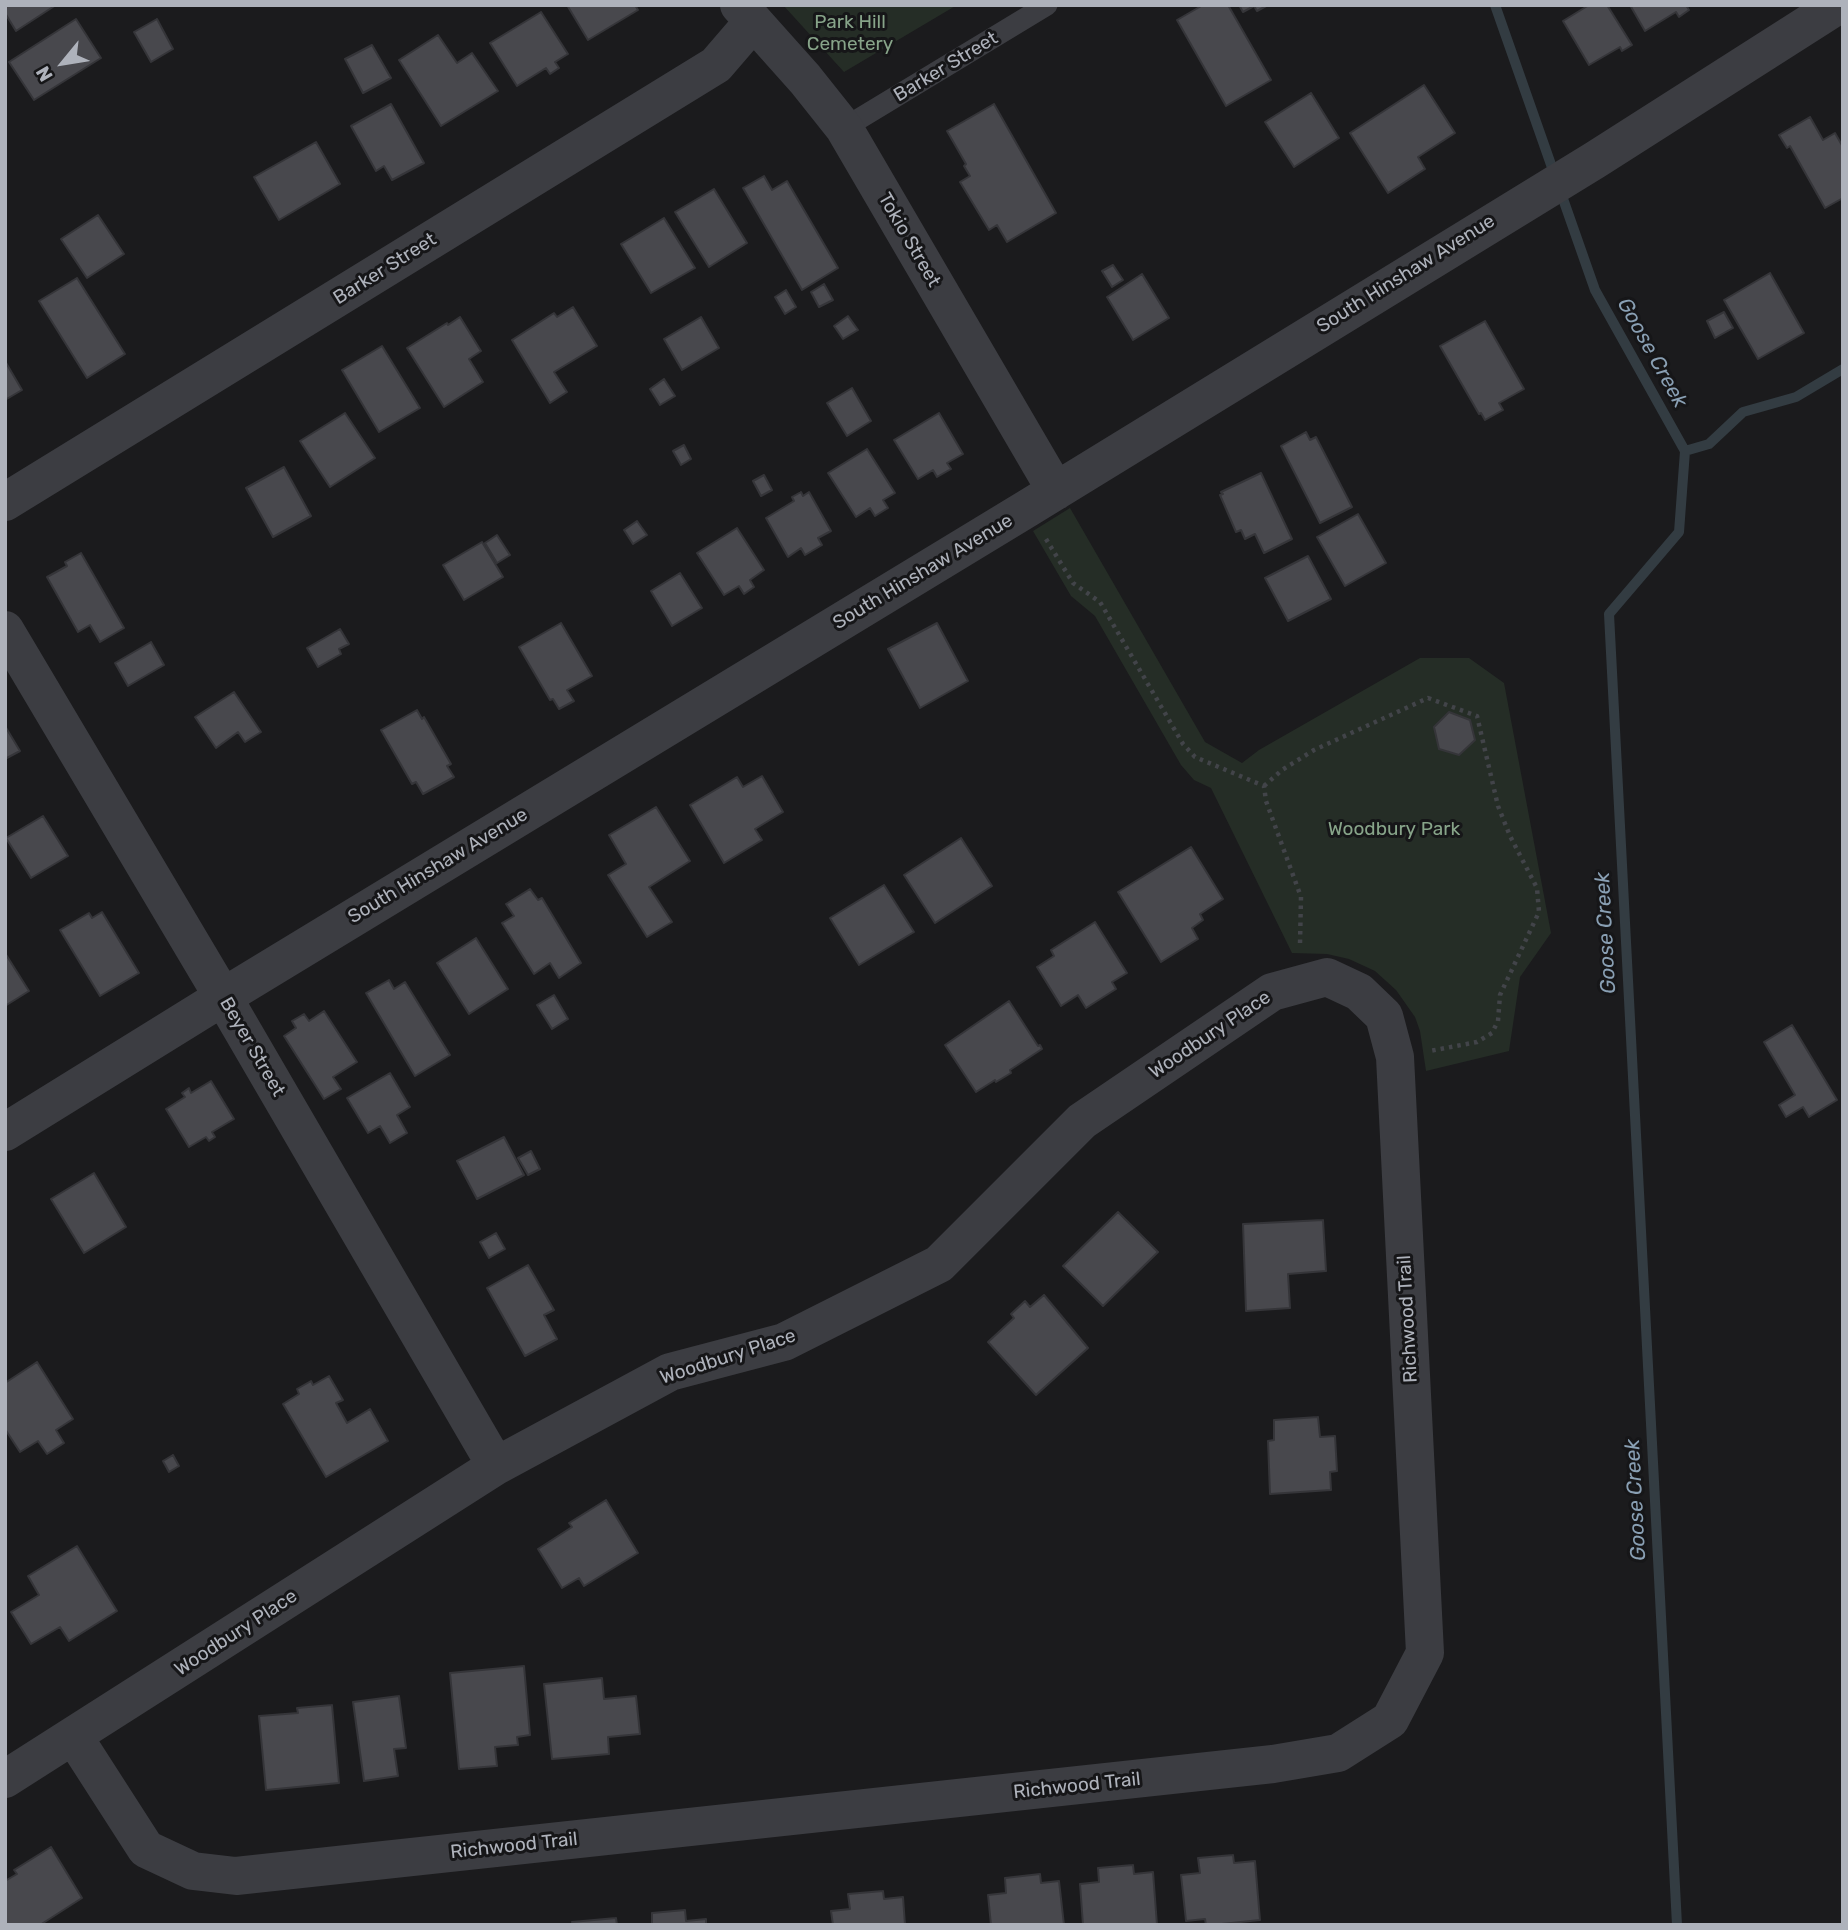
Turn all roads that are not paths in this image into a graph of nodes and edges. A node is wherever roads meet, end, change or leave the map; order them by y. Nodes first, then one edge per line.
1 (1047, 5) edge
2 (1838, 5) edge
3 (746, 14) edge
4 (844, 128) junction
5 (1042, 499) junction
6 (5, 502) edge
7 (5, 630) edge
8 (1359, 992) joint
9 (223, 997) junction
10 (5, 1132) edge
11 (496, 1466) junction
12 (74, 1737) junction
13 (5, 1779) edge

1 - 4 lane, Barker Street
2 - 5 street, South Hinshaw Avenue
3 - 4 street, Tokio Street
3 - 6 street, Barker Street
4 - 5 street, Tokio Street
5 - 9 street, South Hinshaw Avenue
7 - 9 street, Beyer Street
8 - 11 street, Woodbury Place
8 - 12 street, Richwood Trail
9 - 10 street, South Hinshaw Avenue
9 - 11 street, Beyer Street
11 - 12 street, Woodbury Place
12 - 13 street, Woodbury Place

